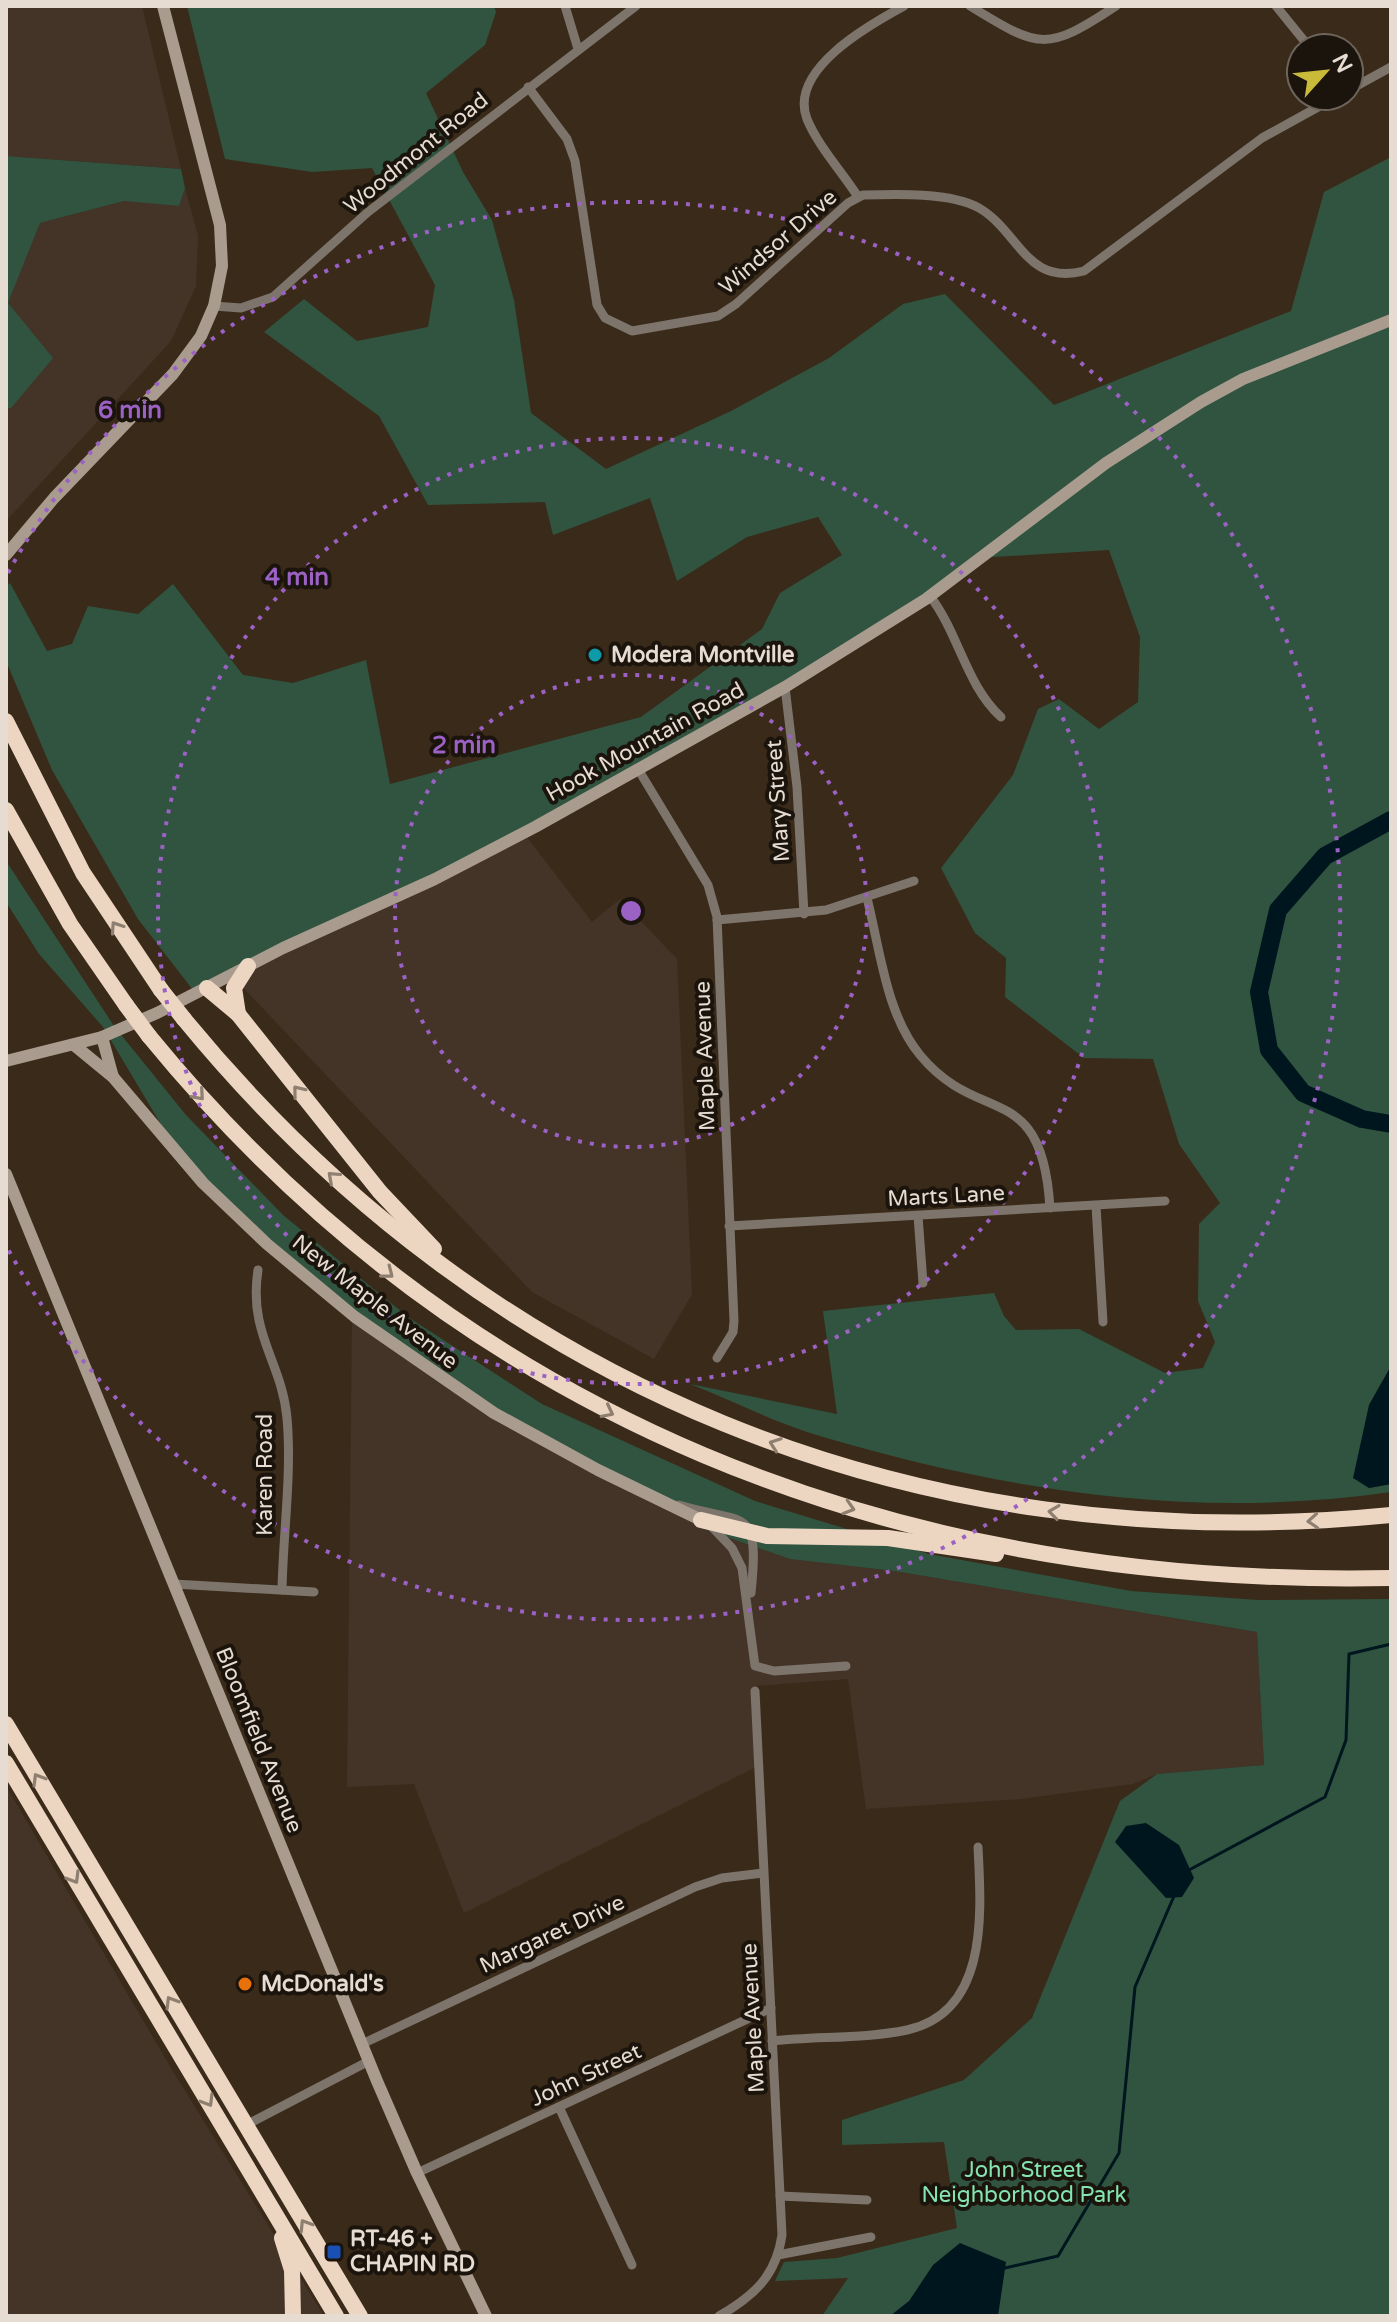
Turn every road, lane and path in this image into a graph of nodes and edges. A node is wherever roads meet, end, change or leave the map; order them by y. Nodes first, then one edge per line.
1 (163, 6) edge
2 (565, 6) edge
3 (636, 6) edge
4 (904, 6) edge
5 (970, 6) edge
6 (1116, 6) edge
7 (1276, 6) edge
8 (1297, 32) edge
9 (578, 49) junction
10 (1391, 67) edge
11 (1365, 81) edge
12 (528, 87) junction
13 (1309, 112) edge
14 (858, 197) junction
15 (214, 306) junction
16 (1391, 320) edge
17 (6, 555) edge
18 (930, 596) junction
19 (785, 687) junction
20 (1001, 717) dead end
21 (6, 721) edge
22 (638, 769) junction
23 (6, 810) edge
24 (914, 881) dead end
25 (867, 898) junction
26 (804, 914) junction
27 (717, 920) junction
28 (248, 966) junction
29 (207, 988) junction
30 (238, 1014) junction
31 (102, 1037) junction
32 (74, 1045) junction
33 (6, 1061) edge
34 (113, 1077) junction
35 (6, 1174) edge
36 (1165, 1201) dead end
37 (1096, 1206) junction
38 (1050, 1208) junction
39 (918, 1216) junction
40 (729, 1226) junction
41 (258, 1270) dead end
42 (923, 1283) dead end
43 (505, 1310) junction
44 (1103, 1322) dead end
45 (717, 1358) dead end
46 (659, 1498) junction
47 (1391, 1515) edge
48 (701, 1520) junction
49 (750, 1533) junction
50 (1126, 1566) junction
51 (1391, 1578) edge
52 (174, 1584) junction
53 (282, 1590) junction
54 (314, 1592) dead end
55 (749, 1608) junction
56 (846, 1666) dead end
57 (755, 1691) dead end
58 (6, 1724) edge
59 (6, 1763) edge
60 (978, 1847) dead end
61 (763, 1873) junction
62 (771, 2008) junction
63 (772, 2041) junction
64 (362, 2044) junction
65 (369, 2061) junction
66 (559, 2107) junction
67 (246, 2125) junction
68 (417, 2173) junction
69 (263, 2193) junction
70 (780, 2196) junction
71 (867, 2200) dead end
72 (871, 2237) dead end
73 (778, 2255) junction
74 (632, 2265) dead end
75 (293, 2316) edge
76 (336, 2316) edge
77 (360, 2316) edge
78 (486, 2316) edge
79 (719, 2316) edge

1 - 15 street
2 - 9 street
3 - 9 street, Woodmont Road
4 - 14 street
5 - 6 street
7 - 8 street
9 - 12 street, Woodmont Road
10 - 11 street
12 - 14 street, Windsor Drive
12 - 15 street, Woodmont Road
13 - 14 street, Windsor Drive
15 - 17 street
16 - 18 street, Hook Mountain Road
18 - 19 street, Hook Mountain Road
18 - 20 street
19 - 22 street, Hook Mountain Road
19 - 26 street, Mary Street
43 -> 21 highway, bridge
22 - 27 street, Maple Avenue
22 - 28 street, Hook Mountain Road
23 -> 50 highway, bridge
24 - 25 street
25 - 26 street
25 - 38 street
26 - 27 street
27 - 40 street, Maple Avenue
28 - 29 street, Hook Mountain Road
28 - 30 highway
29 - 30 highway
29 - 31 street, Hook Mountain Road
43 -> 30 highway
31 - 32 street, Hook Mountain Road
31 - 34 street, New Maple Avenue
32 - 33 street, Hook Mountain Road
32 - 34 street, New Maple Avenue
34 - 46 street, New Maple Avenue
35 - 52 street, Bloomfield Avenue
36 - 37 street, Marts Lane
37 - 38 street, Marts Lane
37 - 44 street
38 - 39 street, Marts Lane
39 - 40 street, Marts Lane
39 - 42 street
40 - 45 street, Maple Avenue
41 - 53 street, Karen Road
47 -> 43 highway
46 - 48 street, New Maple Avenue
46 - 49 street, New Maple Avenue
48 - 49 highway
48 - 55 street
49 - 50 highway
49 - 55 street
50 - 51 highway
52 - 53 street
52 - 64 street, Bloomfield Avenue
53 - 54 street
55 - 56 street
57 - 61 street, Maple Avenue
67 -> 58 highway
59 -> 69 highway
60 - 63 street
61 - 62 street, Maple Avenue
61 - 64 street, Margaret Drive
62 - 63 street, Maple Avenue
62 - 66 street, John Street
63 - 70 street, Maple Avenue
64 - 65 street, Bloomfield Avenue
65 - 67 street
65 - 68 street, Bloomfield Avenue
66 - 68 street, John Street
66 - 74 street
77 -> 67 highway
68 - 78 street, Bloomfield Avenue
69 - 75 highway
69 - 76 highway
70 - 71 street
70 - 73 street, Maple Avenue
72 - 73 street
73 - 79 street, Maple Avenue

